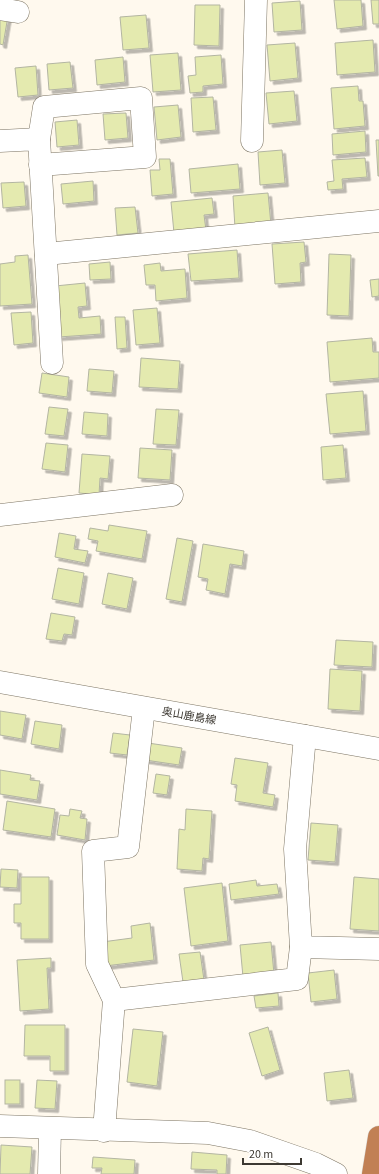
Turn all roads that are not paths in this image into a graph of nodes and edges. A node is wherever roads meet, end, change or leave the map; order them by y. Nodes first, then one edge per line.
1 (256, 0) edge
2 (39, 139) junction
3 (0, 141) edge
4 (252, 141) dead end
5 (40, 165) junction
6 (379, 222) edge
7 (46, 254) junction
8 (52, 363) dead end
9 (172, 494) dead end
10 (0, 515) edge
11 (0, 682) edge
12 (144, 708) junction
13 (305, 736) junction
14 (379, 749) edge
15 (301, 947) junction
16 (379, 949) edge
17 (114, 1000) junction
18 (0, 1126) edge
19 (50, 1129) junction
20 (104, 1131) junction
21 (379, 1137) edge
22 (49, 1174) edge
23 (336, 1174) edge
24 (373, 1174) edge

1 - 4 street
2 - 3 street
2 - 5 street
2 - 5 street
5 - 7 street
6 - 7 street
7 - 8 street
9 - 10 street
11 - 12 street, 奥山鹿島線
12 - 13 street, 奥山鹿島線
12 - 17 street
13 - 14 street, 奥山鹿島線
13 - 15 street
15 - 16 street
15 - 17 street
17 - 20 street
18 - 19 street
19 - 20 street
19 - 22 street
20 - 23 street
21 - 24 highway

